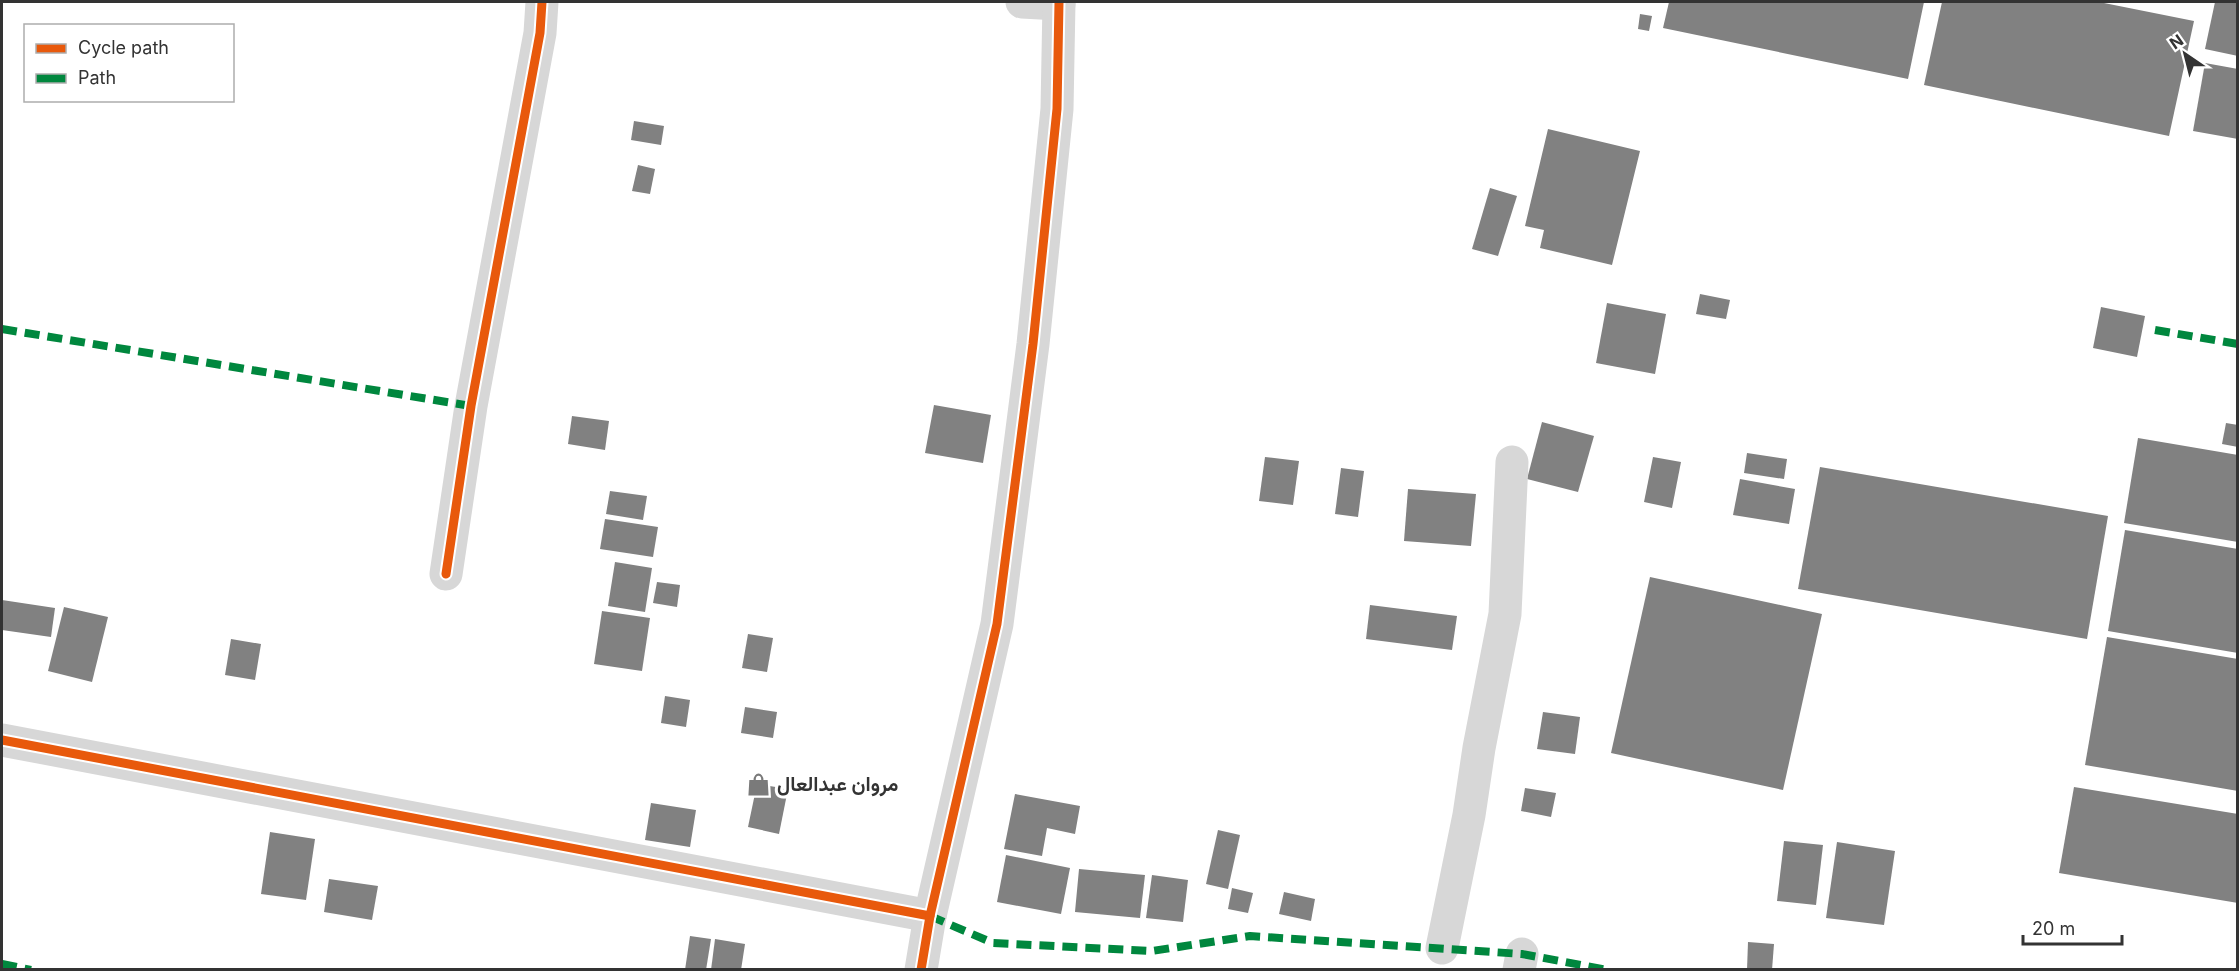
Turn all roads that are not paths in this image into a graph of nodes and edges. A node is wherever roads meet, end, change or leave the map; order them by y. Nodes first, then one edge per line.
1 (542, 2) edge
2 (1022, 2) edge
3 (1059, 3) edge
4 (1512, 462) dead end
5 (446, 574) dead end
6 (2, 740) edge
7 (930, 916) junction
8 (1442, 948) dead end
9 (921, 969) edge

1 - 5 street
2 - 3 street
3 - 7 street
4 - 8 street
6 - 7 street
7 - 9 street

